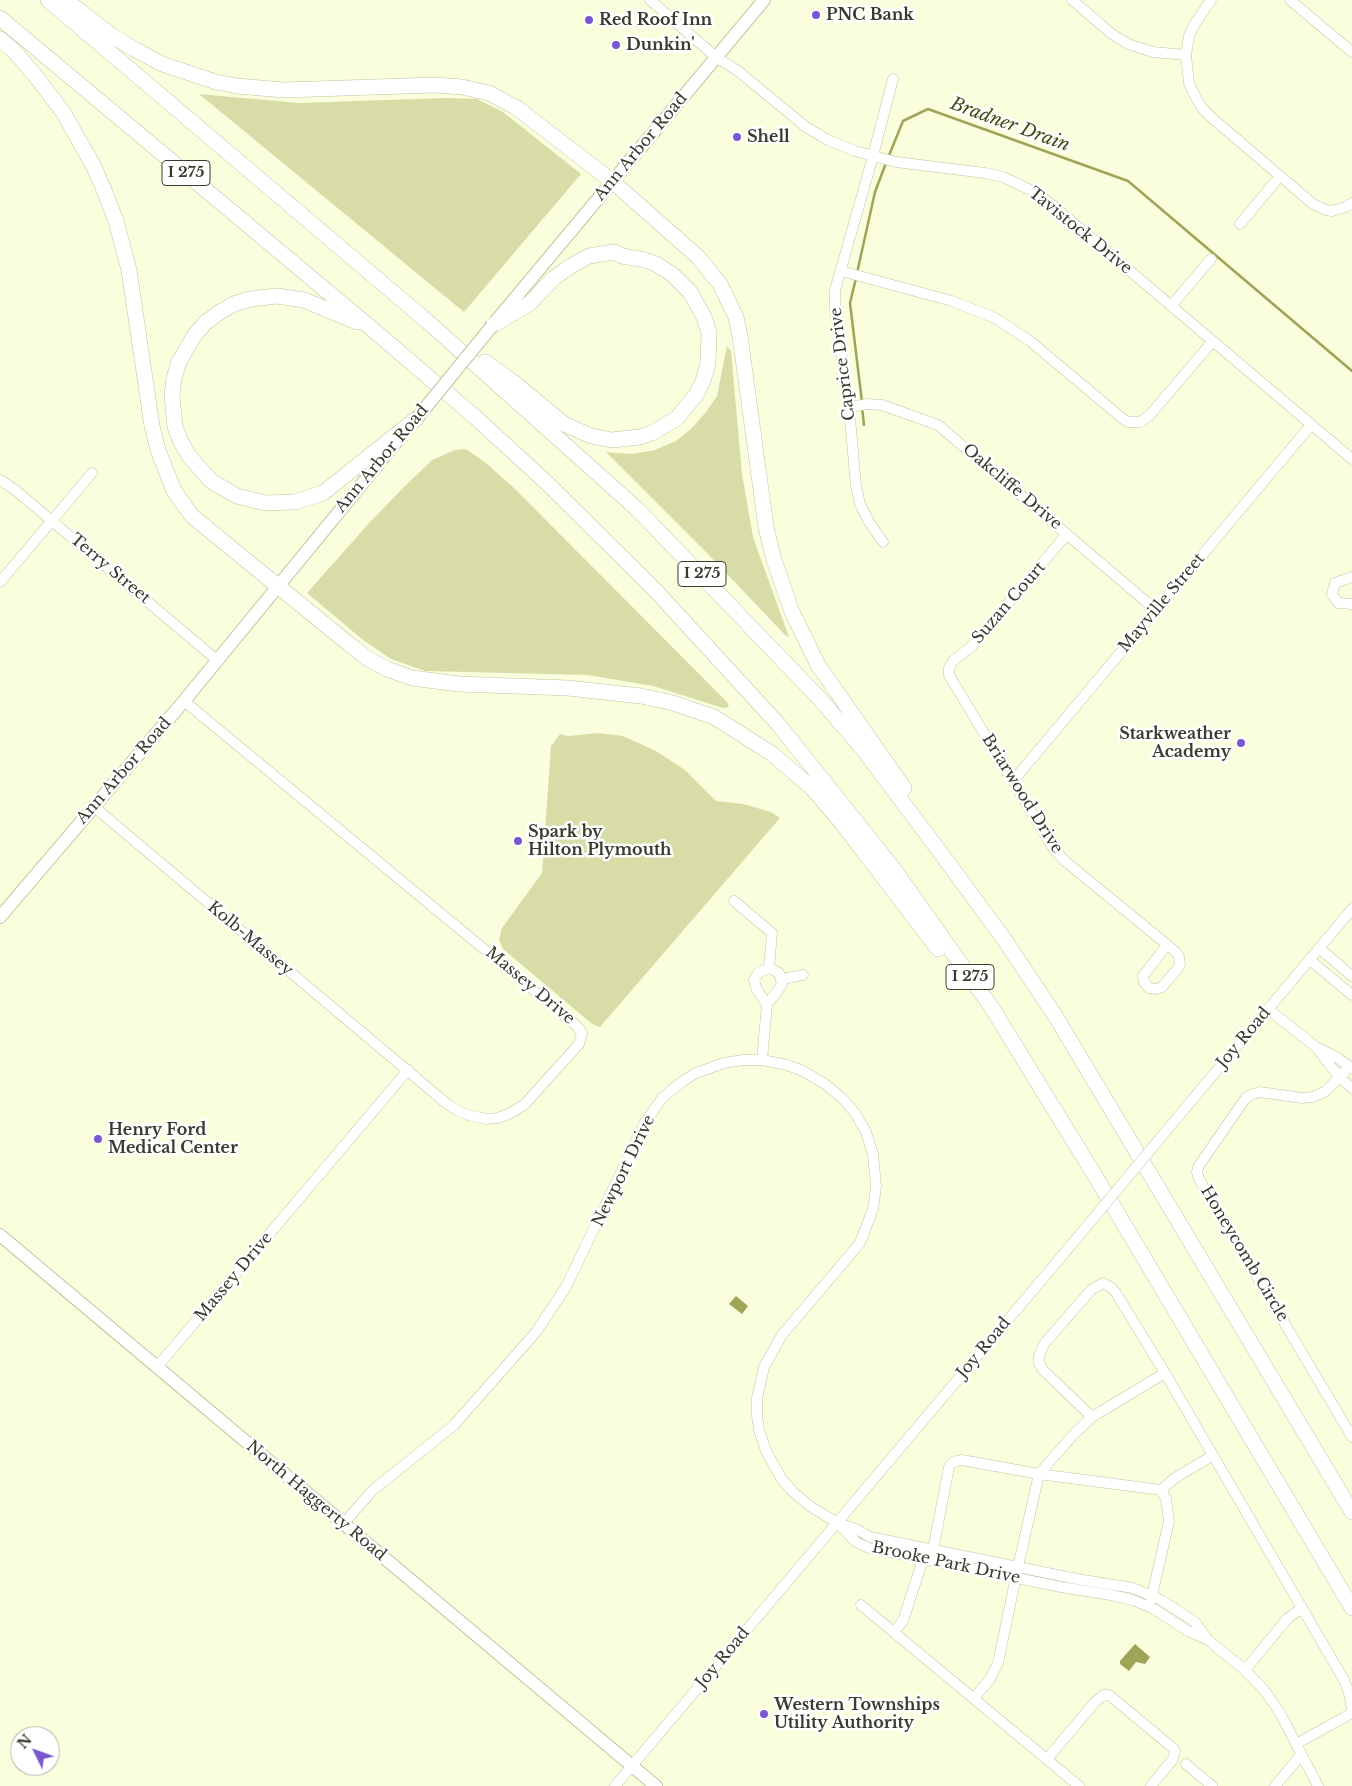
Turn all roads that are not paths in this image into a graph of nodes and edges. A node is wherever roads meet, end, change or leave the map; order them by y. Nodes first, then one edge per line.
1 (48, 0) edge
2 (66, 0) edge
3 (650, 0) edge
4 (764, 0) edge
5 (1072, 0) edge
6 (1211, 0) edge
7 (1290, 0) edge
8 (0, 18) edge
9 (0, 39) edge
10 (1352, 52) edge
11 (1186, 55) junction
12 (716, 57) junction
13 (893, 80) dead end
14 (873, 155) junction
15 (1280, 176) junction
16 (612, 182) junction
17 (1352, 203) edge
18 (1240, 224) dead end
19 (1211, 259) dead end
20 (841, 270) junction
21 (1171, 306) junction
22 (428, 322) junction
23 (492, 326) junction
24 (371, 328) junction
25 (1213, 341) junction
26 (849, 407) junction
27 (417, 418) junction
28 (1311, 425) junction
29 (1352, 459) edge
30 (92, 472) dead end
31 (0, 480) edge
32 (52, 520) junction
33 (1067, 534) junction
34 (883, 542) dead end
35 (1352, 577) edge
36 (0, 582) edge
37 (278, 586) junction
38 (1352, 604) edge
39 (1156, 610) junction
40 (218, 661) junction
41 (949, 668) joint
42 (184, 701) junction
43 (1013, 781) junction
44 (93, 806) junction
45 (943, 856) junction
46 (734, 901) dead end
47 (1352, 909) edge
48 (0, 917) edge
49 (1167, 945) junction
50 (1319, 948) junction
51 (1310, 960) junction
52 (769, 968) junction
53 (803, 975) dead end
54 (1352, 976) edge
55 (782, 979) junction
56 (1352, 995) edge
57 (766, 1004) junction
58 (992, 1008) junction
59 (1268, 1010) junction
60 (1316, 1048) junction
61 (762, 1060) junction
62 (1351, 1067) edge
63 (408, 1070) junction
64 (1339, 1077) junction
65 (1352, 1088) edge
66 (0, 1235) edge
67 (157, 1367) junction
68 (1165, 1374) junction
69 (1092, 1417) junction
70 (1352, 1437) edge
71 (1212, 1456) junction
72 (1039, 1474) junction
73 (1161, 1490) junction
74 (1352, 1512) edge
75 (838, 1522) junction
76 (343, 1524) junction
77 (933, 1550) junction
78 (923, 1559) junction
79 (1018, 1567) junction
80 (1016, 1578) junction
81 (1121, 1586) junction
82 (1118, 1596) junction
83 (1151, 1601) junction
84 (861, 1605) dead end
85 (1302, 1608) junction
86 (1352, 1608) edge
87 (894, 1632) junction
88 (1245, 1670) junction
89 (974, 1698) junction
90 (1352, 1714) edge
91 (1296, 1744) junction
92 (1302, 1754) junction
93 (1047, 1759) junction
94 (1186, 1764) dead end
95 (633, 1766) junction
96 (615, 1786) edge
97 (656, 1786) edge
98 (1079, 1786) edge
99 (1151, 1786) edge
100 (1212, 1786) edge
101 (1275, 1786) edge
102 (1318, 1786) edge

1 - 22 highway, I 275
2 - 16 highway
3 - 12 street, Tavistock Drive
4 - 12 main road, Ann Arbor Road
5 - 11 street
6 - 11 street
7 - 10 street
8 - 24 highway, I 275
9 - 37 highway
11 - 15 street
12 - 14 street, Tavistock Drive
12 - 16 main road, Ann Arbor Road
13 - 14 street, Caprice Drive
14 - 20 street, Caprice Drive
14 - 21 street, Tavistock Drive
15 - 17 street
15 - 18 street
16 - 23 main road, Ann Arbor Road
16 - 45 highway
19 - 21 street
20 - 25 street
20 - 26 street, Caprice Drive
21 - 25 street, Tavistock Drive
22 - 23 highway
22 - 45 highway, I 275
23 - 27 main road, Ann Arbor Road, bridge
24 - 27 highway
24 - 58 highway, I 275
25 - 28 street, Tavistock Drive
26 - 33 street, Oakcliffe Drive
26 - 34 street, Caprice Drive
27 - 37 main road, Ann Arbor Road
28 - 29 street, Tavistock Drive
28 - 39 street, Mayville Street
30 - 32 street
31 - 32 street, Terry Street
32 - 36 street
32 - 40 street, Terry Street
33 - 39 street, Oakcliffe Drive
33 - 41 street, Suzan Court
35 - 38 street
37 - 40 main road, Ann Arbor Road
37 - 58 highway
39 - 43 street, Mayville Street
40 - 42 main road, Ann Arbor Road
41 - 43 street, Briarwood Drive
42 - 44 main road, Ann Arbor Road
42 - 63 street, Massey Drive
43 - 49 street, Briarwood Drive
44 - 48 main road, Ann Arbor Road
44 - 63 street, Kolb-Massey
45 - 74 highway, I 275
46 - 52 street
47 - 50 street, Joy Road
49 - 49 street, Briarwood Drive
50 - 51 street, Joy Road
50 - 54 street
51 - 56 street
51 - 59 street, Joy Road
52 - 55 street
52 - 57 street
53 - 55 street
55 - 57 street
57 - 61 street
58 - 86 highway, I 275
59 - 60 street
59 - 75 street, Joy Road, bridge
60 - 62 street
60 - 64 street
61 - 75 street, Newport Drive
61 - 76 street, Newport Drive
62 - 64 street, Honeycomb Circle
63 - 67 street, Massey Drive
64 - 65 street
64 - 70 street, Honeycomb Circle
66 - 67 main road, North Haggerty Road
67 - 76 main road, North Haggerty Road
68 - 69 street
68 - 69 street
68 - 71 street
69 - 72 street
71 - 73 street
71 - 85 street
72 - 73 street
72 - 77 street
72 - 79 street
73 - 83 street
75 - 77 street, Brooke Park Drive
75 - 78 street, Brooke Park Drive
75 - 95 street, Joy Road
76 - 95 main road, North Haggerty Road
77 - 78 street
77 - 79 street, Brooke Park Drive
78 - 80 street, Brooke Park Drive
78 - 87 street
79 - 80 street
79 - 81 street, Brooke Park Drive
80 - 82 street, Brooke Park Drive
80 - 89 street
81 - 82 street
81 - 83 street, Brooke Park Drive
82 - 83 street, Brooke Park Drive
83 - 88 street, Brooke Park Drive
84 - 87 street
85 - 88 street
85 - 90 street
87 - 89 street
88 - 91 street, Brooke Park Drive
89 - 93 street
90 - 91 street
91 - 92 street, Brooke Park Drive
92 - 101 street
92 - 102 street, Brooke Park Drive
93 - 98 street
93 - 99 street
94 - 100 street
95 - 96 street, Joy Road
95 - 97 main road, North Haggerty Road

